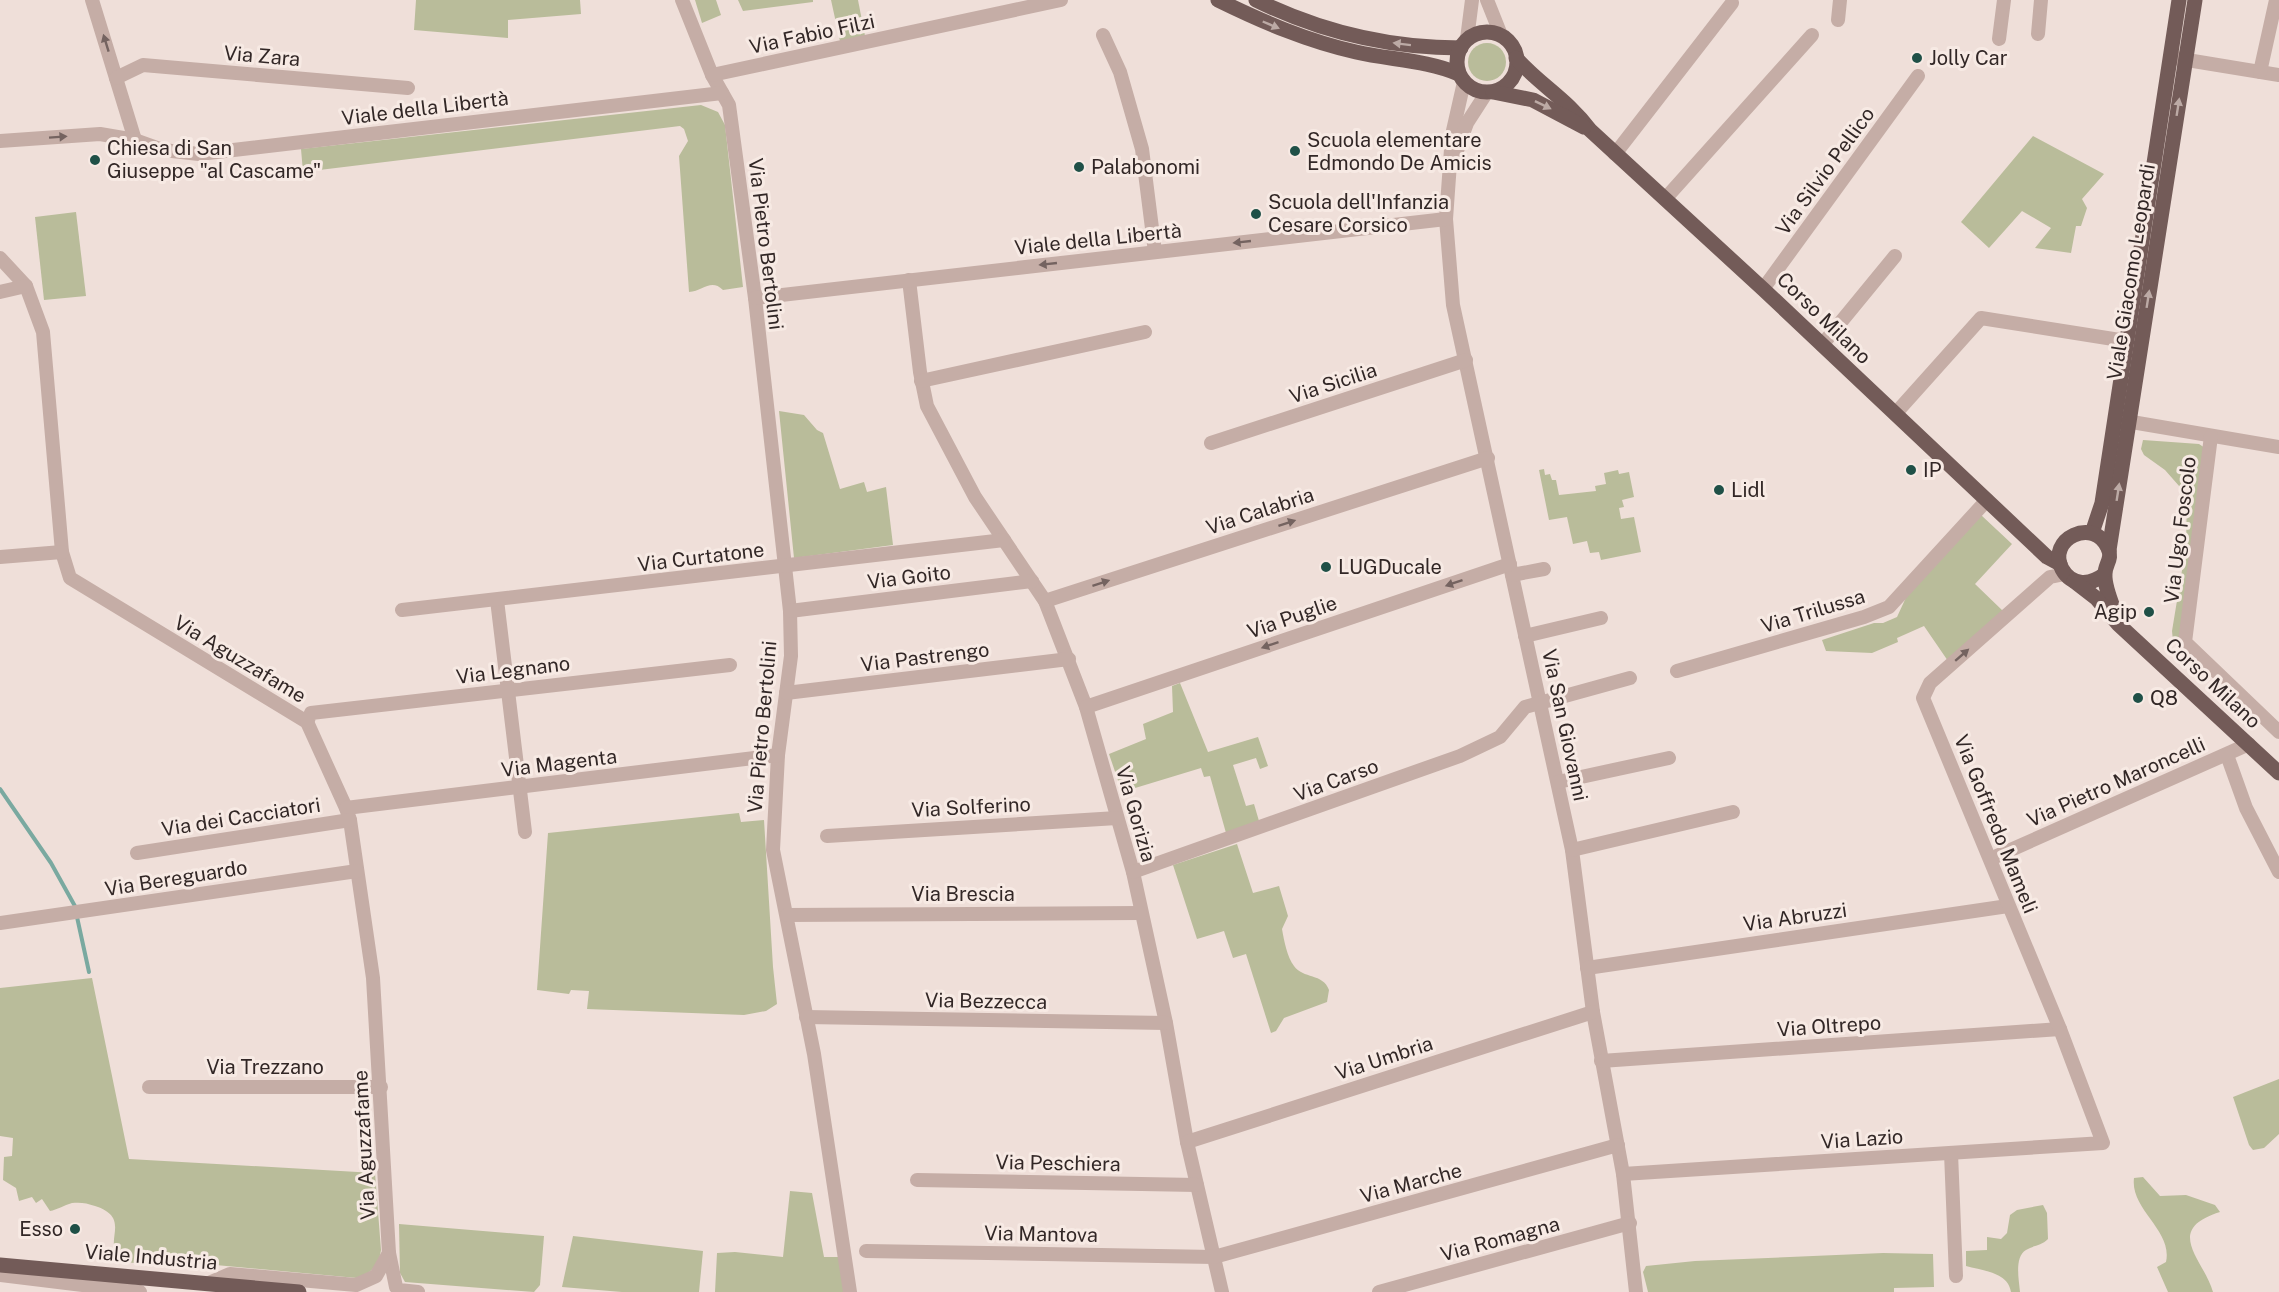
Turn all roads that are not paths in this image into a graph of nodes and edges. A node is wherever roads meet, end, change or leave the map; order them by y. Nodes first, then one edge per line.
1 (92, 0) edge
2 (682, 0) edge
3 (1061, 0) edge
4 (1218, 0) edge
5 (1256, 0) edge
6 (1472, 0) edge
7 (1487, 0) edge
8 (1840, 0) edge
9 (2004, 0) edge
10 (2041, 0) edge
11 (2179, 0) edge
12 (2195, 0) edge
13 (2276, 0) edge
14 (1732, 3) dead end
15 (1838, 20) dead end
16 (1812, 34) dead end
17 (2038, 34) dead end
18 (1103, 35) dead end
19 (1501, 35) junction
20 (1999, 39) dead end
21 (1464, 43) junction
22 (2169, 57) junction
23 (1516, 58) junction
24 (2186, 60) junction
25 (2260, 72) junction
26 (712, 75) junction
27 (2279, 75) edge
28 (1918, 76) dead end
29 (116, 78) junction
30 (1462, 78) junction
31 (408, 88) dead end
32 (1490, 92) junction
33 (722, 93) junction
34 (1590, 130) junction
35 (135, 140) junction
36 (0, 141) edge
37 (1616, 154) junction
38 (1451, 169) junction
39 (1665, 199) junction
40 (1446, 219) junction
41 (1155, 252) junction
42 (1895, 256) dead end
43 (0, 258) edge
44 (909, 280) junction
45 (26, 286) junction
46 (1763, 289) junction
47 (0, 292) edge
48 (755, 298) junction
49 (1145, 332) dead end
50 (2126, 341) junction
51 (1822, 345) junction
52 (1466, 360) junction
53 (921, 381) junction
54 (1895, 414) junction
55 (2122, 420) junction
56 (2211, 436) junction
57 (1211, 443) dead end
58 (2279, 447) edge
59 (1488, 458) junction
60 (1987, 500) junction
61 (2092, 533) junction
62 (2029, 537) junction
63 (1004, 540) junction
64 (2064, 543) junction
65 (2109, 550) junction
66 (62, 552) junction
67 (0, 557) edge
68 (786, 566) junction
69 (1511, 569) junction
70 (1544, 569) dead end
71 (2066, 573) junction
72 (2105, 574) junction
73 (1032, 581) junction
74 (497, 600) junction
75 (1046, 601) junction
76 (402, 610) dead end
77 (790, 611) junction
78 (1601, 618) dead end
79 (2118, 624) junction
80 (1525, 636) junction
81 (1069, 659) junction
82 (730, 664) dead end
83 (1677, 671) dead end
84 (1630, 678) dead end
85 (508, 691) junction
86 (786, 693) junction
87 (1540, 705) junction
88 (1086, 707) junction
89 (306, 722) junction
90 (2279, 732) edge
91 (2249, 744) junction
92 (778, 755) junction
93 (2227, 755) junction
94 (1669, 758) dead end
95 (2279, 773) edge
96 (1558, 782) junction
97 (521, 788) junction
98 (1733, 812) dead end
99 (348, 814) junction
100 (1117, 818) junction
101 (525, 832) dead end
102 (826, 836) dead end
103 (1572, 850) junction
104 (137, 853) dead end
105 (1997, 856) dead end
106 (357, 871) junction
107 (1133, 872) junction
108 (2279, 872) edge
109 (2008, 906) junction
110 (1140, 913) junction
111 (787, 915) junction
112 (0, 923) edge
113 (1587, 968) junction
114 (1593, 1012) junction
115 (806, 1017) junction
116 (1166, 1023) junction
117 (2061, 1029) junction
118 (1601, 1061) junction
119 (149, 1087) dead end
120 (381, 1087) junction
121 (1187, 1142) junction
122 (2103, 1143) joint
123 (1618, 1145) junction
124 (1951, 1153) junction
125 (1623, 1174) junction
126 (917, 1180) dead end
127 (1197, 1185) junction
128 (1630, 1223) junction
129 (867, 1251) dead end
130 (389, 1253) junction
131 (1214, 1257) junction
132 (0, 1265) edge
133 (0, 1275) edge
134 (1956, 1276) dead end
135 (209, 1283) junction
136 (140, 1292) edge
137 (299, 1292) edge
138 (418, 1292) edge
139 (850, 1292) edge
140 (1222, 1292) edge
141 (1379, 1292) edge
142 (1636, 1292) edge

29 -> 1 street
2 - 26 street, Via Pietro Bertolini
3 - 26 street, Via Fabio Filzi
4 -> 30 main road
21 -> 5 main road
6 - 21 street
7 - 19 street
8 - 15 street
9 - 20 street
10 - 17 street
11 - 22 main road, Viale Giacomo Leopardi
12 - 24 main road, Viale Giacomo Leopardi
13 - 25 street
14 - 37 street
16 - 39 street
18 - 41 street
19 - 21 main road
19 - 23 main road
21 - 30 main road
22 - 24 street
22 - 50 main road, Viale Giacomo Leopardi
23 - 32 main road
23 - 34 main road, Corso Milano
24 - 25 street
55 -> 24 main road, Viale Giacomo Leopardi
25 - 27 street
26 - 33 street, Via Pietro Bertolini
28 - 46 street, Via Silvio Pellico
29 - 31 street, Via Zara
29 - 35 street
30 - 32 main road
30 - 38 street, Via San Giovanni
32 -> 34 main road, Corso Milano
32 - 38 street, Via San Giovanni
33 - 35 street, Viale della Libertà
33 - 48 street, Via Pietro Bertolini
34 - 37 main road, Corso Milano
36 -> 35 street, Viale della Libertà
37 - 39 main road, Corso Milano
38 - 40 street, Via San Giovanni
39 - 46 main road, Corso Milano
40 -> 41 street, Viale della Libertà
40 - 52 street, Via San Giovanni
41 -> 44 street, Viale della Libertà
42 - 51 street
43 - 45 street, Via Aguzzafame
44 - 48 street, Viale della Libertà
44 - 53 street, Via Gorizia
45 - 47 street
45 - 66 street, Via Aguzzafame
46 - 51 main road, Corso Milano
48 - 68 street, Via Pietro Bertolini
49 - 53 street
50 - 54 street
50 - 55 main road, Viale Giacomo Leopardi
51 - 54 main road, Corso Milano
52 - 57 street, Via Sicilia
52 - 59 street, Via San Giovanni
53 - 63 street, Via Gorizia
54 - 60 main road, Corso Milano
55 - 56 street
55 - 61 main road, Viale Giacomo Leopardi
65 -> 55 main road, Viale Giacomo Leopardi
56 - 58 street
56 - 90 street, Via Ugo Foscolo
59 - 69 street, Via San Giovanni
75 -> 59 street, Via Calabria
60 - 62 main road, Corso Milano
60 - 83 street, Via Trilussa
61 - 64 main road, Corso Milano
61 - 65 main road
62 - 64 main road, Corso Milano
62 - 71 main road, Corso Milano
63 - 68 street, Via Curtatone
63 - 73 street, Via Gorizia
64 - 71 main road
65 - 72 main road
66 - 67 street
66 - 89 street, Via Aguzzafame
68 - 74 street, Via Curtatone
68 - 77 street, Via Pietro Bertolini
69 - 70 street, Via Puglie
69 - 80 street, Via San Giovanni
69 -> 88 street, Via Puglie
71 - 72 main road
71 - 79 main road, Corso Milano
109 -> 71 street, Via Goffredo Mameli
72 - 79 main road
73 - 75 street, Via Gorizia
73 - 77 street, Via Goito
74 - 76 street, Via Curtatone
74 - 85 street
75 - 81 street, Via Gorizia
77 - 86 street, Via Pietro Bertolini
78 - 80 street
79 - 91 main road, Corso Milano
80 - 87 street, Via San Giovanni
81 - 86 street, Via Pastrengo
81 - 88 street, Via Gorizia
82 - 85 street, Via Legnano
84 - 87 street, Via Carso
85 - 89 street, Via Legnano
85 - 97 street
86 - 92 street, Via Pietro Bertolini
87 - 96 street, Via San Giovanni
87 - 107 street, Via Carso
88 - 100 street, Via Gorizia
89 - 99 street, Via Aguzzafame
91 - 93 street, Via Pietro Maroncelli
91 - 95 main road, Corso Milano
92 - 97 street, Via Magenta
92 - 111 street, Via Pietro Bertolini
93 - 105 street, Via Pietro Maroncelli
93 - 108 street
94 - 96 street
96 - 103 street, Via San Giovanni
97 - 99 street, Via Magenta
97 - 101 street
98 - 103 street
99 - 104 street, Via dei Cacciatori
99 - 106 street, Via Aguzzafame
100 - 102 street, Via Solferino
100 - 107 street, Via Gorizia
103 - 113 street, Via San Giovanni
106 - 112 street, Via Bereguardo
106 - 120 street, Via Aguzzafame
107 - 110 street, Via Gorizia
109 - 113 street, Via Abruzzi
109 - 117 street, Via Goffredo Mameli
110 - 111 street, Via Brescia
110 - 116 street, Via Gorizia
111 - 115 street, Via Pietro Bertolini
113 - 114 street, Via San Giovanni
114 - 118 street, Via San Giovanni
114 - 121 street, Via Umbria
115 - 116 street, Via Bezzecca
115 - 139 street, Via Pietro Bertolini
116 - 121 street, Via Gorizia
117 - 118 street, Via Oltrepo
117 - 122 street, Via Goffredo Mameli
118 - 123 street, Via San Giovanni
119 - 120 street, Via Trezzano
120 - 130 street, Via Aguzzafame
121 - 127 street, Via Gorizia
122 - 124 street, Via Lazio
123 - 125 street, Via San Giovanni
123 - 131 street, Via Marche
124 - 125 street, Via Lazio
124 - 134 street
125 - 128 street, Via San Giovanni
126 - 127 street, Via Peschiera
127 - 131 street, Via Gorizia
128 - 141 street, Via Romagna
128 - 142 street, Via San Giovanni
129 - 131 street, Via Mantova
130 - 135 street
130 - 138 street, Via Aguzzafame
131 - 140 street, Via Gorizia
132 - 135 main road, Viale Industria
133 - 136 street, Viale Industria
135 - 137 main road, Viale Industria

